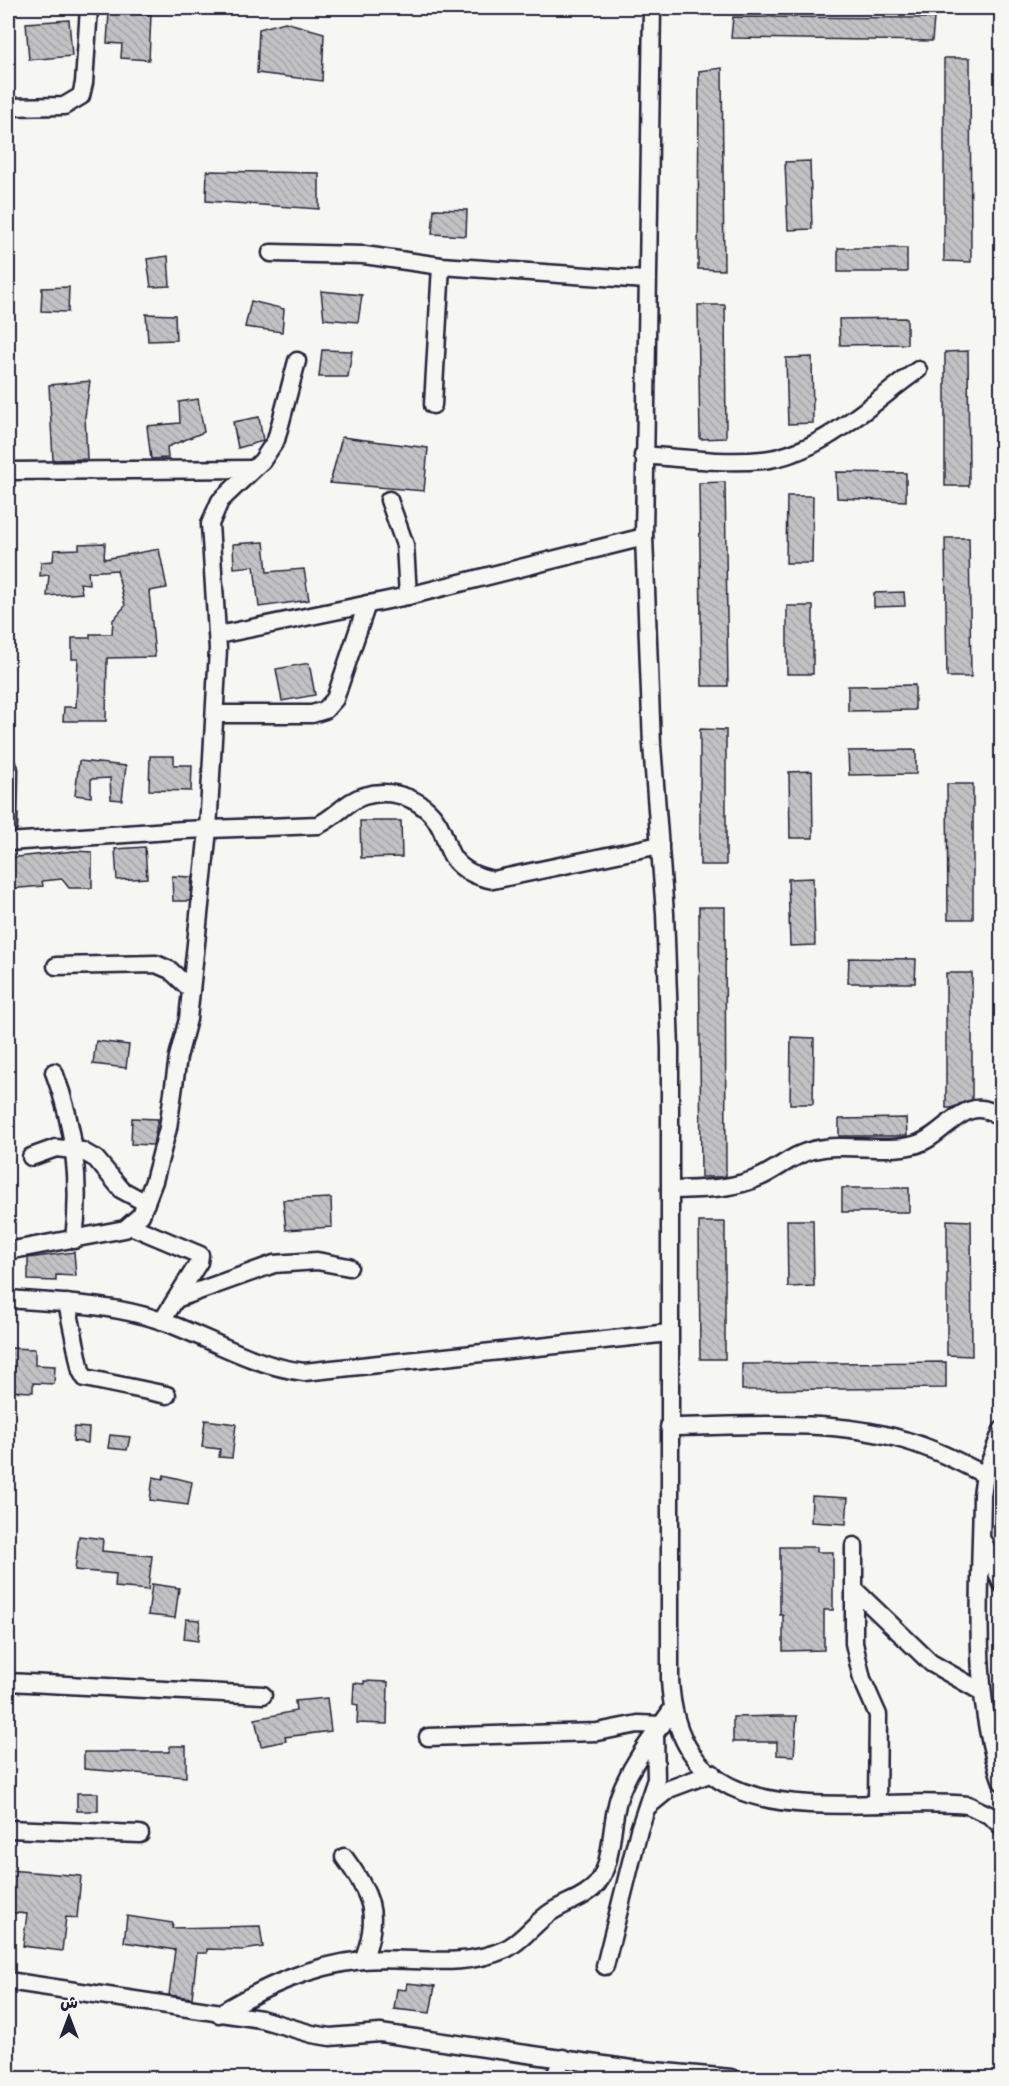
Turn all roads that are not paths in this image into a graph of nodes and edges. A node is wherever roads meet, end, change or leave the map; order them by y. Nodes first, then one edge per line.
1 (89, 8) edge
2 (652, 8) edge
3 (8, 107) edge
4 (271, 253) dead end
5 (441, 266) junction
6 (646, 280) junction
7 (297, 361) dead end
8 (918, 370) dead end
9 (433, 405) dead end
10 (643, 456) junction
11 (253, 469) junction
12 (8, 471) edge
13 (389, 500) dead end
14 (644, 537) junction
15 (408, 596) junction
16 (367, 604) junction
17 (218, 635) junction
18 (216, 714) junction
19 (9, 769) edge
20 (8, 826) edge
21 (208, 830) junction
22 (8, 842) edge
23 (660, 845) junction
24 (56, 966) dead end
25 (191, 990) junction
26 (54, 1072) dead end
27 (1002, 1119) edge
28 (75, 1149) junction
29 (31, 1157) dead end
30 (670, 1190) junction
31 (146, 1203) junction
32 (131, 1226) junction
33 (74, 1240) junction
34 (8, 1251) edge
35 (349, 1267) dead end
36 (8, 1299) edge
37 (176, 1299) junction
38 (67, 1304) junction
39 (162, 1322) junction
40 (669, 1332) junction
41 (167, 1395) dead end
42 (669, 1426) junction
43 (1002, 1430) edge
44 (985, 1475) junction
45 (982, 1537) junction
46 (854, 1546) dead end
47 (1002, 1584) edge
48 (855, 1590) junction
49 (8, 1682) edge
50 (982, 1692) junction
51 (263, 1695) dead end
52 (673, 1708) junction
53 (658, 1729) junction
54 (428, 1737) dead end
55 (712, 1773) junction
56 (1002, 1782) edge
57 (877, 1804) junction
58 (646, 1807) junction
59 (1001, 1822) edge
60 (8, 1829) edge
61 (140, 1834) dead end
62 (344, 1857) dead end
63 (363, 1960) junction
64 (605, 1965) dead end
65 (8, 1981) edge
66 (219, 2014) junction
67 (562, 2058) junction
68 (554, 2079) edge
69 (565, 2079) edge
70 (731, 2079) edge

1 - 3 street
2 - 6 street
4 - 5 street
5 - 6 street
5 - 9 street
6 - 10 street
7 - 11 street
8 - 10 street
10 - 14 street
11 - 12 street
11 - 17 street
13 - 15 street
14 - 15 street
14 - 23 street
15 - 16 street
16 - 17 street
16 - 18 street
17 - 18 street
18 - 21 street
19 - 20 street
21 - 22 street
21 - 23 street
21 - 25 street
23 - 30 street
24 - 25 street
25 - 31 street
26 - 28 street
27 - 30 street
28 - 29 street
28 - 31 street
28 - 33 street
30 - 40 street
31 - 32 street
32 - 33 street
32 - 37 street
33 - 34 street
35 - 37 street
36 - 38 street
37 - 39 street
38 - 39 street
38 - 41 street
39 - 40 street
40 - 42 street
42 - 44 street
42 - 52 street
43 - 44 street
44 - 45 street
45 - 47 street
45 - 50 street
46 - 48 street
48 - 50 street
48 - 57 street
49 - 51 street
50 - 56 street
52 - 53 street
52 - 55 street
53 - 54 street
53 - 58 street
53 - 63 street
55 - 57 street
55 - 58 street
57 - 59 street
58 - 64 street
60 - 61 street
62 - 63 street
63 - 66 street
65 - 66 street
66 - 67 street
67 - 68 street
67 - 69 street
67 - 70 street

